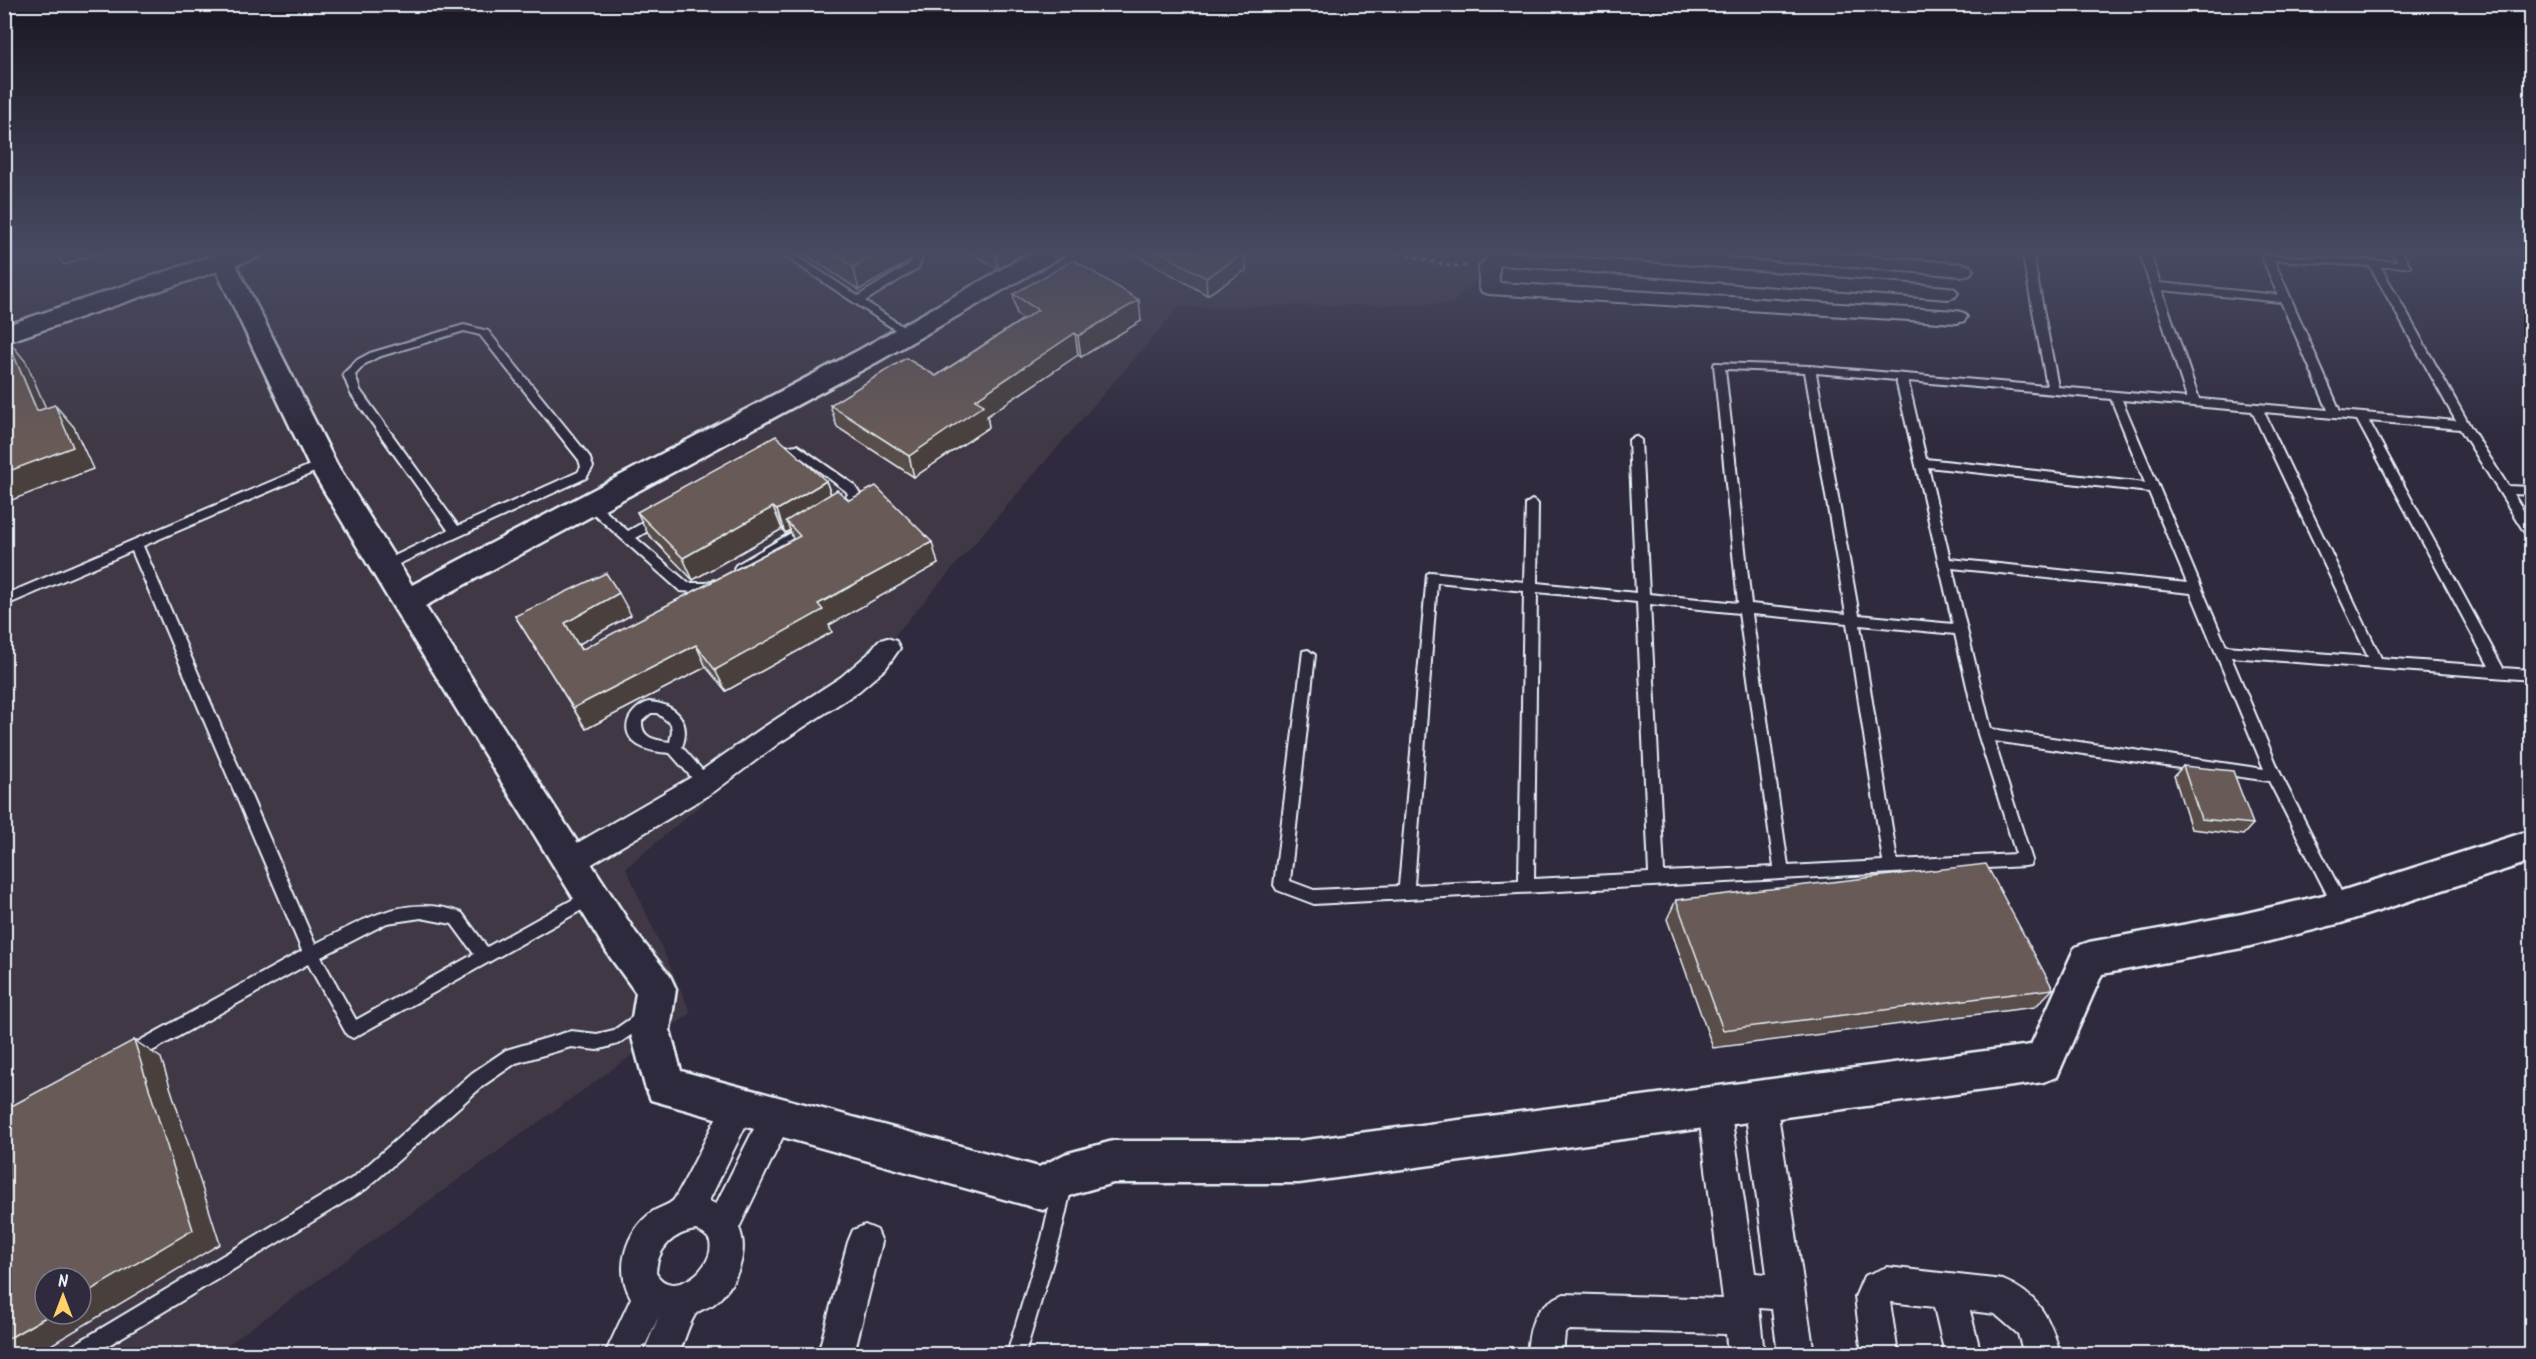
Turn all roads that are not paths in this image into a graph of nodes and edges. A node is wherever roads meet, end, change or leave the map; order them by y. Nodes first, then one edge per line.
1 (37, 314) edge
2 (61, 314) edge
3 (256, 314) edge
4 (879, 314) edge
5 (940, 314) edge
6 (1916, 314) edge
7 (2039, 314) edge
8 (2165, 314) edge
9 (2292, 314) edge
10 (2402, 314) edge
11 (1957, 317) dead end
12 (4, 325) edge
13 (907, 333) junction
14 (4, 335) edge
15 (1810, 369) junction
16 (1901, 377) junction
17 (2053, 391) junction
18 (2115, 396) junction
19 (2195, 404) junction
20 (2257, 409) junction
21 (2336, 416) junction
22 (2361, 418) junction
23 (2464, 426) junction
24 (1635, 440) dead end
25 (765, 461) edge
26 (1921, 462) junction
27 (322, 464) junction
28 (2154, 488) junction
29 (2504, 490) junction
30 (2532, 491) edge
31 (590, 504) junction
32 (1532, 504) dead end
33 (674, 511) edge
34 (456, 532) junction
35 (2532, 535) edge
36 (627, 537) junction
37 (136, 544) junction
38 (1945, 563) junction
39 (384, 566) junction
40 (1532, 587) junction
41 (2196, 589) junction
42 (1643, 598) junction
43 (4, 602) edge
44 (406, 602) junction
45 (1745, 608) junction
46 (1853, 619) junction
47 (1961, 630) junction
48 (888, 648) dead end
49 (2222, 651) junction
50 (1308, 655) dead end
51 (2377, 663) junction
52 (2499, 672) junction
53 (2532, 675) edge
54 (1985, 734) junction
55 (674, 748) dead end
56 (2274, 776) junction
57 (705, 783) junction
58 (2532, 845) edge
59 (570, 862) junction
60 (1891, 867) junction
61 (1782, 873) junction
62 (1657, 879) junction
63 (1526, 886) junction
64 (1406, 892) junction
65 (592, 896) junction
66 (2342, 907) junction
67 (311, 954) junction
68 (484, 956) junction
69 (653, 1010) junction
70 (117, 1063) edge
71 (1760, 1101) junction
72 (739, 1106) junction
73 (1714, 1108) junction
74 (777, 1116) junction
75 (1065, 1174) junction
76 (685, 1214) junction
77 (722, 1227) junction
78 (865, 1242) dead end
79 (1948, 1291) junction
80 (1787, 1292) junction
81 (668, 1297) junction
82 (1741, 1304) junction
83 (77, 1354) edge
84 (623, 1354) edge
85 (661, 1354) edge
86 (836, 1354) edge
87 (1016, 1354) edge
88 (1545, 1354) edge
89 (1746, 1354) edge
90 (1796, 1354) edge
91 (1880, 1354) edge
92 (1963, 1354) edge
93 (2042, 1354) edge

1 - 12 street
2 - 14 street
3 - 27 street
4 - 13 lane
5 - 13 street
6 - 11 street
7 - 17 lane
8 - 19 lane
9 - 21 lane
10 - 23 lane
13 - 31 street
15 - 16 lane
15 - 45 lane
15 - 46 lane
16 - 17 lane
16 - 26 lane
17 - 18 lane
18 - 19 lane
18 - 28 lane
19 - 20 lane
20 - 21 lane
20 - 51 lane
21 - 22 lane
22 - 23 lane
22 - 52 lane
23 - 29 lane
24 - 42 lane
25 - 36 lane
26 - 28 lane
26 - 38 lane
27 - 37 lane
27 - 39 street
28 - 41 lane
29 - 30 lane
29 - 35 lane
31 - 36 lane
31 - 44 street
32 - 40 lane
33 - 36 lane
34 - 34 lane
34 - 39 lane
37 - 43 lane
37 - 67 lane
38 - 41 lane
38 - 47 lane
39 - 44 street
40 - 42 lane
40 - 63 lane
40 - 64 lane
41 - 49 lane
42 - 45 lane
42 - 62 lane
44 - 59 street
45 - 46 lane
45 - 61 lane
46 - 47 lane
46 - 60 lane
47 - 54 lane
48 - 57 street
49 - 51 lane
49 - 56 lane
50 - 64 lane
51 - 52 lane
52 - 53 lane
54 - 56 lane
54 - 60 lane
55 - 57 lane
56 - 66 lane
57 - 59 street
58 - 66 street
59 - 65 street
60 - 61 lane
61 - 62 lane
62 - 63 lane
63 - 64 lane
65 - 68 lane
65 - 69 street
66 - 71 street
67 - 68 lane
67 - 68 lane
67 - 70 lane
69 - 72 street
69 - 83 lane
71 - 73 street
71 - 80 street
72 - 74 street
72 - 76 street
73 - 75 street
73 - 82 street
74 - 75 street
74 - 77 street
75 - 87 lane
76 - 77 street
76 - 81 street
77 - 81 street
78 - 86 street
79 - 91 street
79 - 92 street
79 - 93 street
80 - 82 street
80 - 90 street
81 - 84 street
81 - 85 street
82 - 88 street
82 - 89 street

